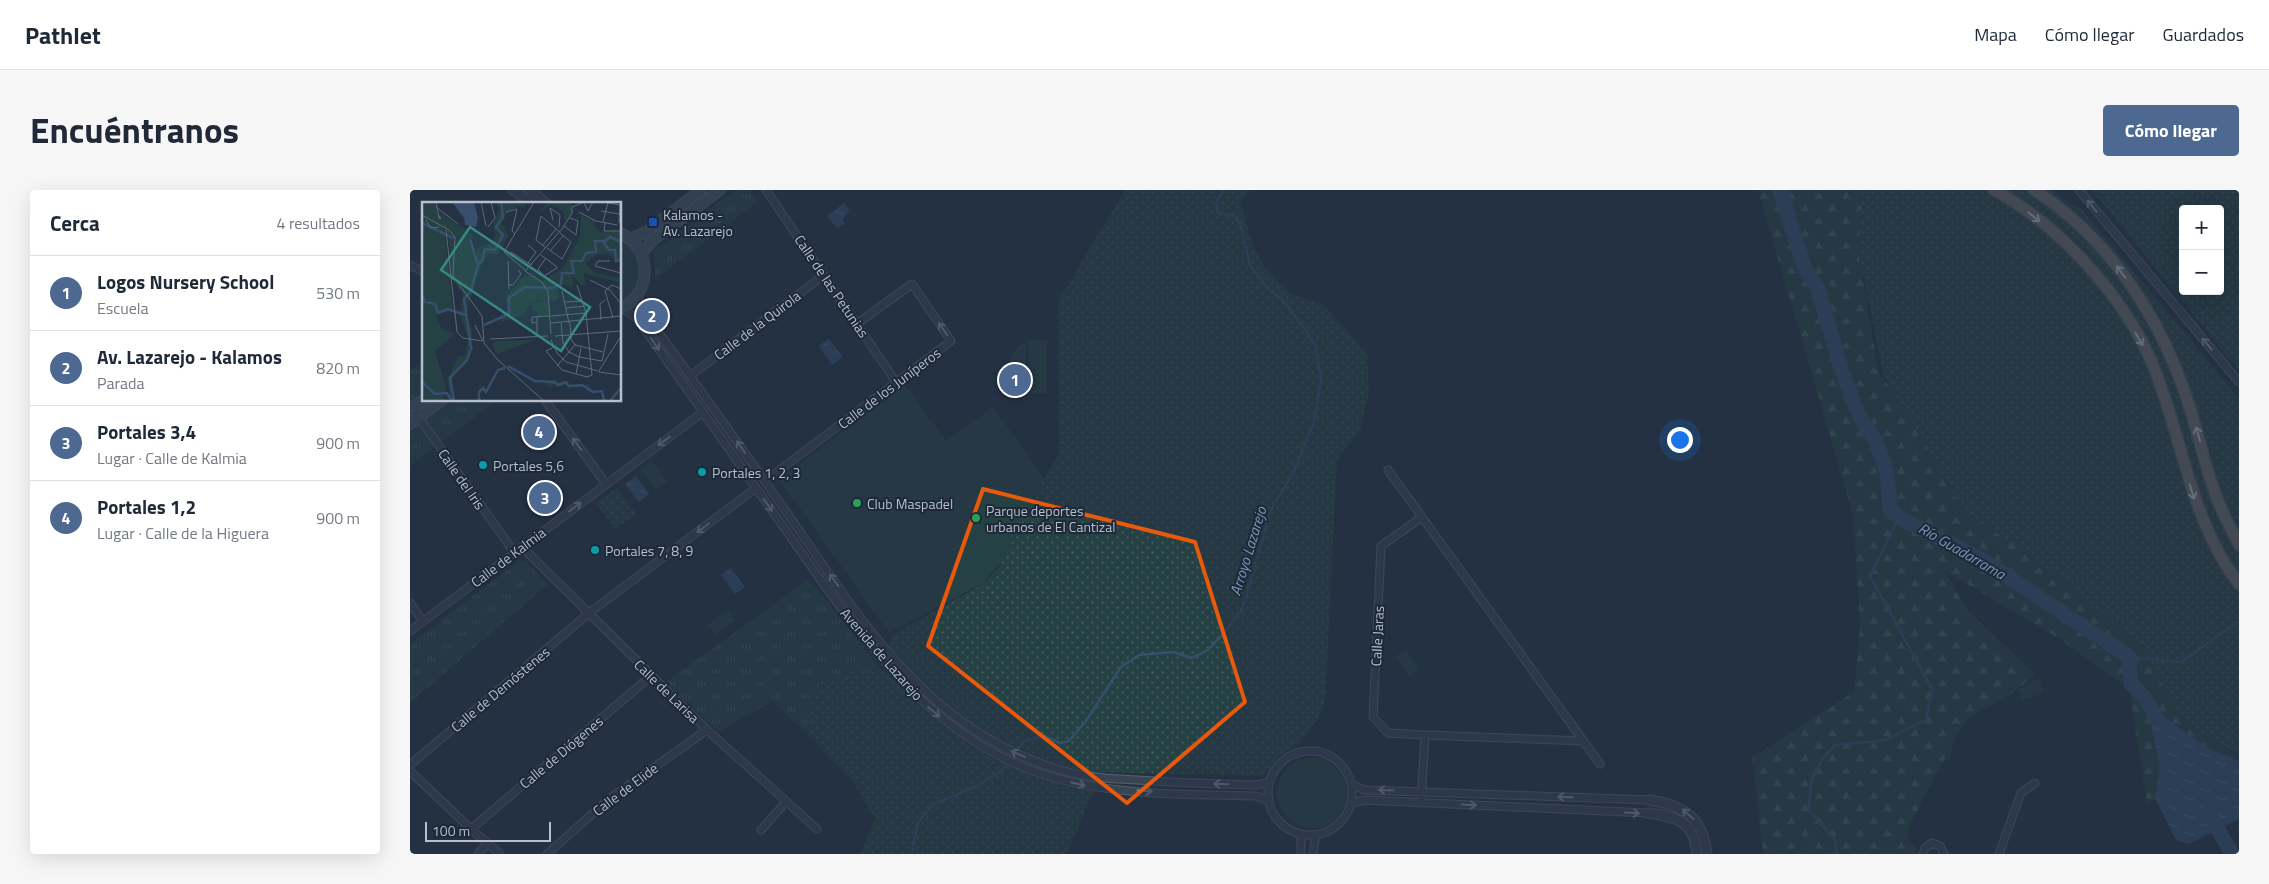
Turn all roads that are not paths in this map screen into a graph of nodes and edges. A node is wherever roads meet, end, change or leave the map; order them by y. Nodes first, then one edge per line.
1 (514, 190) edge
2 (530, 190) edge
3 (701, 190) edge
4 (720, 190) edge
5 (766, 190) edge
6 (1994, 190) edge
7 (2034, 190) edge
8 (2079, 190) edge
9 (530, 202) edge
10 (545, 202) edge
11 (621, 234) edge
12 (630, 239) junction
13 (642, 253) junction
14 (410, 265) edge
15 (422, 271) edge
16 (824, 275) junction
17 (637, 296) junction
18 (621, 308) edge
19 (858, 323) junction
20 (690, 376) junction
21 (896, 382) junction
22 (2239, 382) edge
23 (422, 401) edge
24 (441, 401) edge
25 (547, 401) edge
26 (411, 408) edge
27 (703, 412) junction
28 (420, 417) junction
29 (410, 424) edge
30 (1388, 470) dead end
31 (765, 482) junction
32 (606, 484) junction
33 (756, 488) junction
34 (1422, 517) junction
35 (2239, 545) edge
36 (522, 546) junction
37 (514, 552) junction
38 (2239, 584) edge
39 (410, 603) edge
40 (589, 613) junction
41 (423, 621) junction
42 (410, 631) edge
43 (651, 676) junction
44 (707, 730) junction
45 (1425, 735) junction
46 (1584, 741) junction
47 (1600, 764) dead end
48 (410, 765) edge
49 (411, 773) edge
50 (1270, 782) junction
51 (2034, 783) dead end
52 (1352, 785) junction
53 (1422, 791) junction
54 (1649, 800) joint
55 (786, 802) junction
56 (1269, 802) junction
57 (1352, 803) junction
58 (1421, 803) junction
59 (1648, 813) joint
60 (471, 829) junction
61 (817, 829) dead end
62 (761, 830) dead end
63 (1301, 834) junction
64 (1316, 835) junction
65 (487, 844) junction
66 (478, 854) edge
67 (500, 854) edge
68 (547, 854) edge
69 (1301, 854) edge
70 (1313, 854) edge
71 (1697, 854) edge
72 (1707, 854) edge
73 (1923, 854) edge
74 (1944, 854) edge
75 (1999, 854) edge

1 - 9 street
2 - 10 street
3 - 12 main road
4 - 13 main road
5 - 16 street, Calle de las Petunias
6 -> 38 highway
35 -> 7 highway
22 -> 8 street
11 - 12 main road
12 - 13 main road
13 - 17 main road
14 - 15 street
16 - 19 street, Calle de las Petunias
16 - 20 street, Calle de la Quirola
17 - 18 main road
17 - 20 street, Avenida de Lazarejo
18 -> 27 street, Avenida de Lazarejo
19 - 21 street, Calle de las Petunias
21 -> 19 street, Calle de los Juníperos
31 -> 20 street, Avenida de Lazarejo
21 - 31 street, Calle de los Juníperos
23 - 26 main road
24 - 28 main road
32 -> 25 street
26 - 28 street, Calle del Iris
27 -> 32 street, Calle de Kalmia
27 - 33 street, Avenida de Lazarejo
28 - 29 main road
28 - 37 street, Calle del Iris
30 - 34 street
50 -> 31 street, Avenida de Lazarejo
36 -> 32 street, Calle de Kalmia
33 -> 40 street, Calle de Demóstenes
33 -> 56 street, Avenida de Lazarejo
34 - 45 street, Calle Jaras
34 - 46 street
36 - 37 street, Calle de Kalmia
36 - 40 street, Calle de Larisa
37 - 41 street, Calle de Kalmia
39 - 41 street
40 - 43 street, Calle de Larisa
40 - 48 street, Calle de Demóstenes
41 - 42 street, Calle de Kalmia
43 - 44 street, Calle de Larisa
43 - 60 street, Calle de Diógenes
44 - 55 street, Calle de Larisa
44 - 68 street, Calle de Elide
45 - 46 street, Calle Jaras
45 - 53 street
46 - 47 street
49 - 60 street
50 - 52 street
50 - 56 street
51 - 75 street
53 -> 52 street
52 - 57 street
54 -> 53 street
53 - 58 street
72 -> 54 street
55 - 61 street, Calle de Larisa
55 - 62 street
56 - 63 street
57 - 58 street
57 - 64 street
58 -> 59 street
59 - 71 street
60 - 65 street
63 - 64 street
63 - 69 street
64 - 70 street
65 - 66 street
65 - 67 street
73 - 74 street

